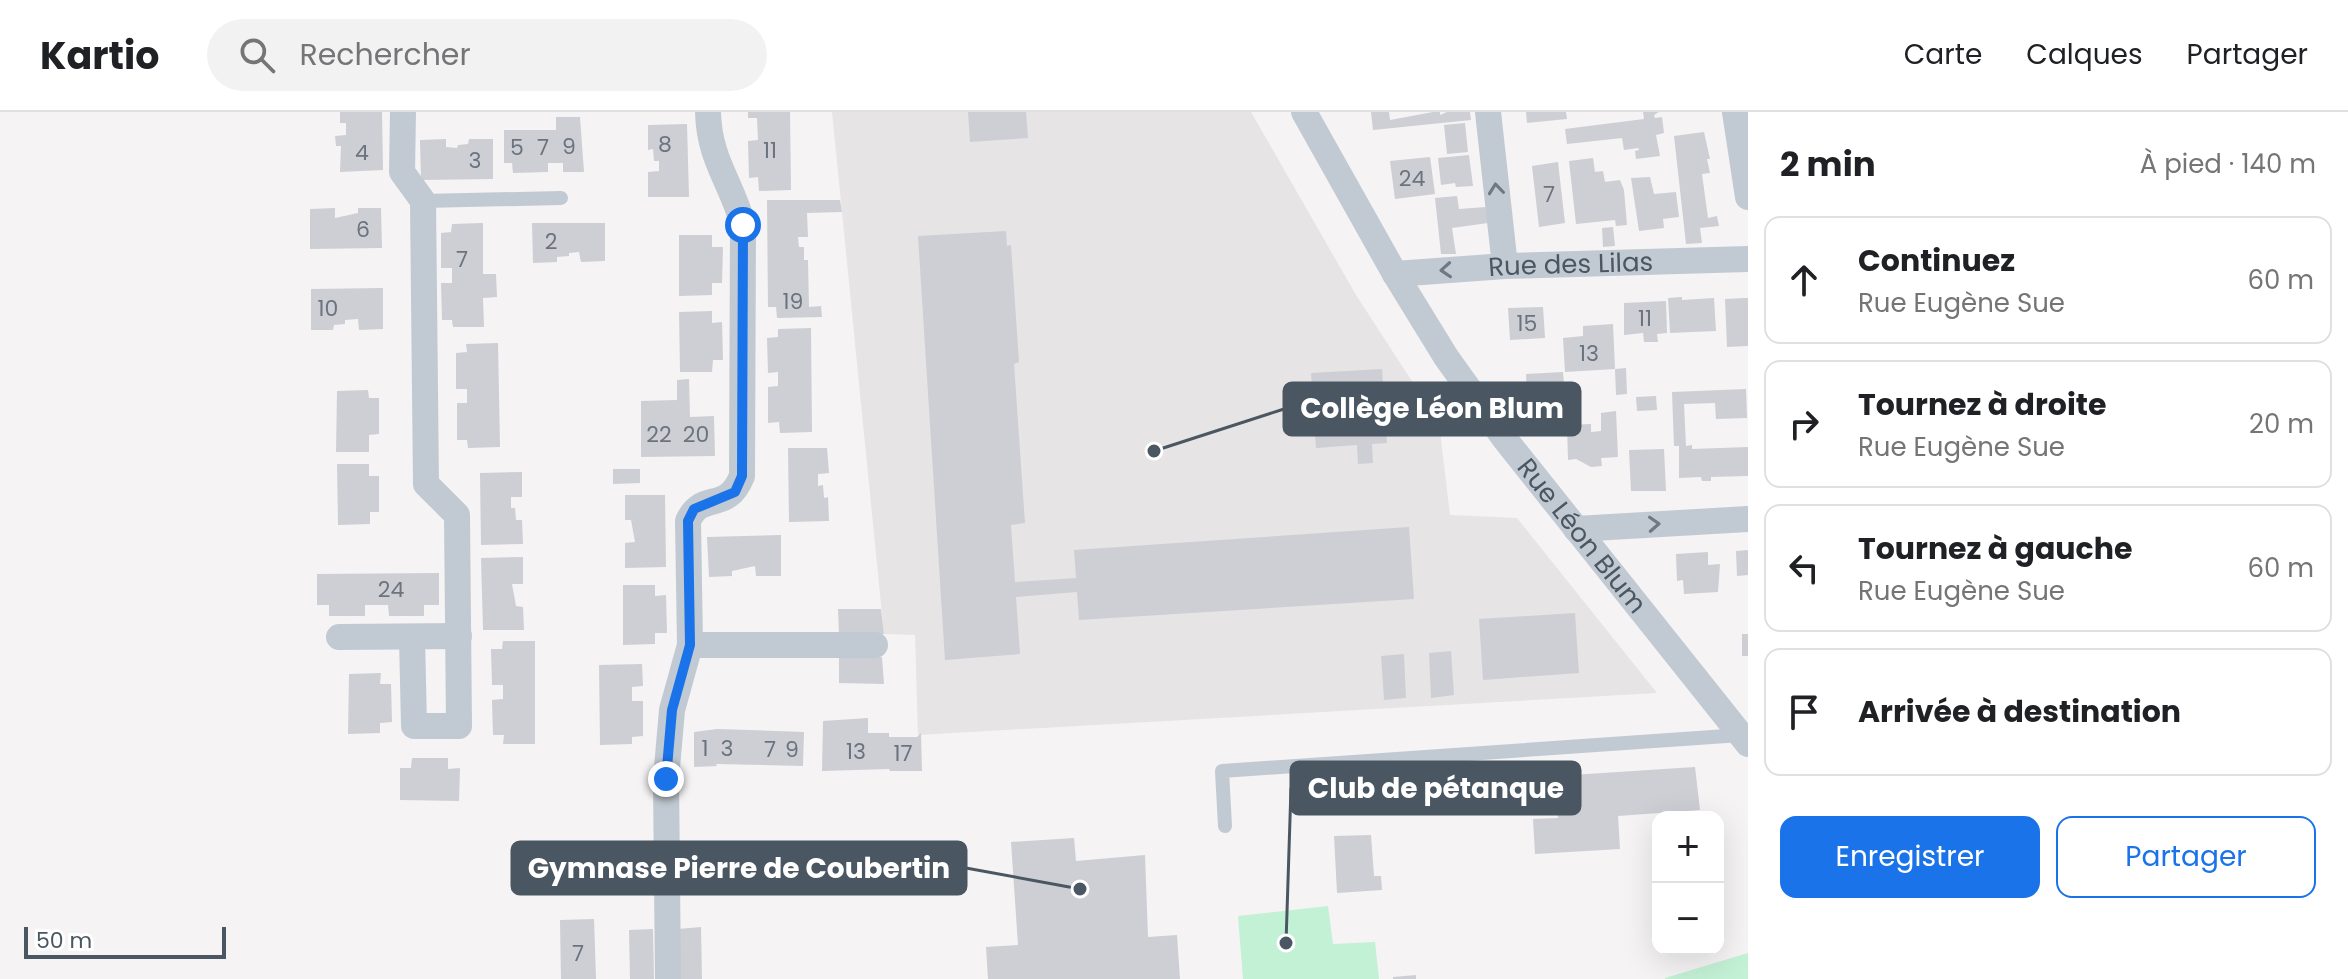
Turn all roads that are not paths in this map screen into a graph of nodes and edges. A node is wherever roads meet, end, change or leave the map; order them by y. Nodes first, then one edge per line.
1 (403, 112) edge
2 (708, 112) edge
3 (1304, 112) edge
4 (1488, 112) edge
5 (1735, 112) edge
6 (1748, 197) edge
7 (561, 198) dead end
8 (423, 201) junction
9 (1748, 259) edge
10 (1505, 266) junction
11 (1395, 274) junction
12 (1748, 519) edge
13 (1576, 529) junction
14 (459, 636) junction
15 (339, 637) dead end
16 (412, 637) junction
17 (690, 645) junction
18 (875, 645) dead end
19 (1744, 739) edge
20 (1225, 826) dead end
21 (668, 979) edge

1 - 8 street
2 - 17 street
3 - 11 street, Rue Léon Blum
10 -> 4 street
5 - 6 street
7 - 8 lane
8 - 14 street
9 - 10 street, Rue des Lilas
10 -> 11 street, Rue des Lilas
11 - 13 street, Rue Léon Blum
13 -> 12 street
13 - 19 street, Rue Léon Blum
14 - 16 street
14 - 16 street
15 - 16 street
17 - 18 street
17 - 21 street
19 - 20 lane

